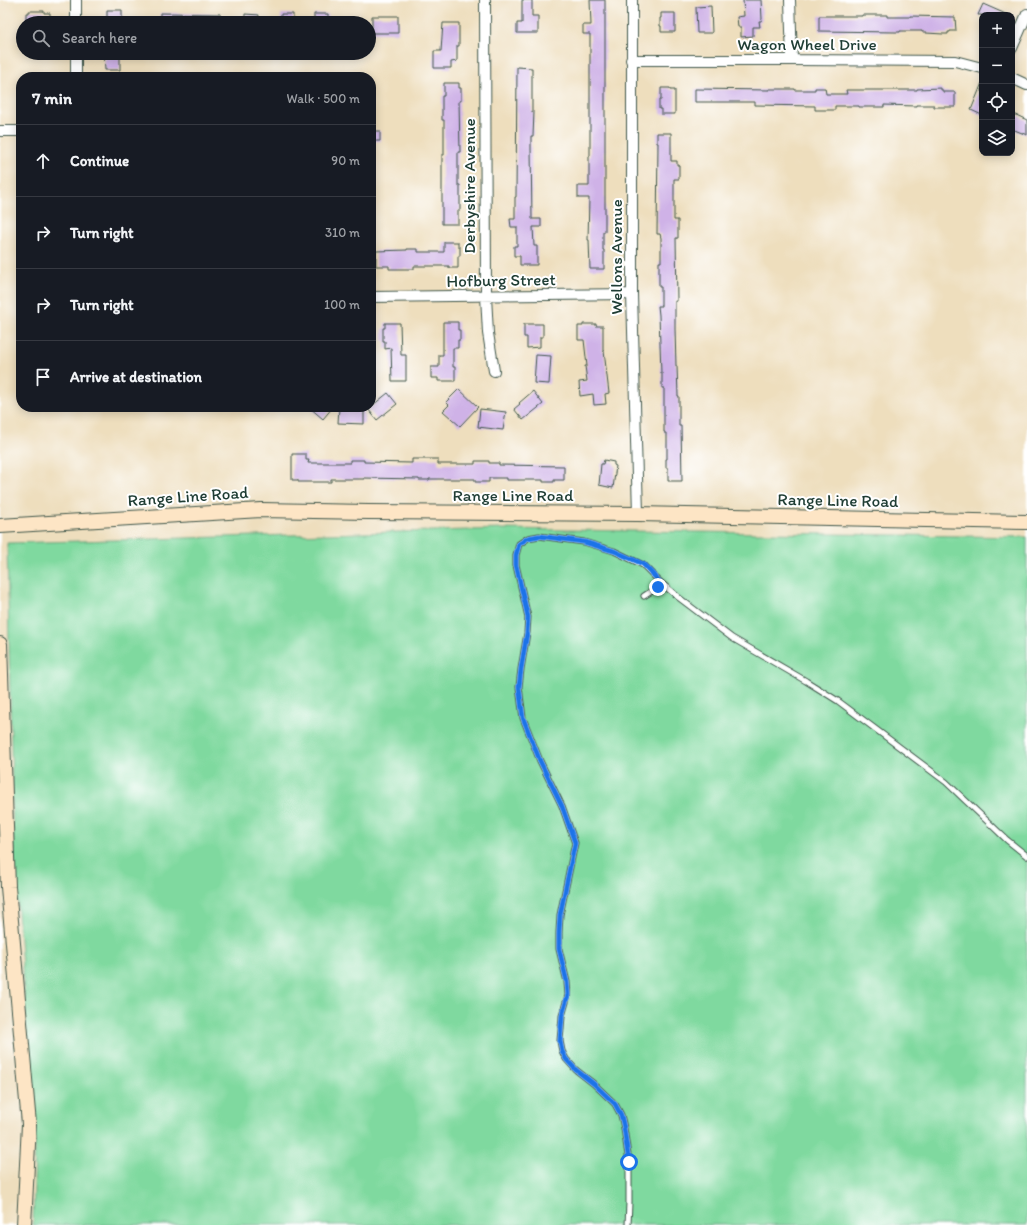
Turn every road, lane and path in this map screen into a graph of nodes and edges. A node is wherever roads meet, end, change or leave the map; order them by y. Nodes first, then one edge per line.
1 (76, 0) edge
2 (484, 0) edge
3 (632, 0) edge
4 (790, 0) edge
5 (1027, 14) edge
6 (76, 16) edge
7 (1015, 41) edge
8 (76, 60) edge
9 (632, 60) junction
10 (792, 60) junction
11 (979, 67) edge
12 (76, 72) edge
13 (1015, 79) edge
14 (1027, 85) edge
15 (0, 131) edge
16 (16, 131) edge
17 (632, 294) junction
18 (486, 296) junction
19 (376, 297) edge
20 (494, 371) dead end
21 (638, 514) junction
22 (1027, 522) edge
23 (0, 526) edge
24 (660, 582) junction
25 (644, 596) dead end
26 (0, 644) edge
27 (1027, 856) edge
28 (4, 887) edge
29 (24, 1225) edge
30 (628, 1225) edge

1 - 6 street
2 - 18 street, Derbyshire Avenue
3 - 9 street, Wellons Avenue
4 - 10 street
5 - 7 street
8 - 12 street
9 - 10 street, Wagon Wheel Drive
9 - 17 street, Wellons Avenue
10 - 11 street, Wagon Wheel Drive
13 - 14 street
15 - 16 street
17 - 18 street, Hofburg Street
17 - 21 street, Wellons Avenue
18 - 19 street, Hofburg Street
18 - 20 street, Derbyshire Avenue
21 - 22 street, Range Line Road
21 - 23 street, Range Line Road
24 - 25 lane
24 - 27 lane
24 - 30 lane
26 - 28 street
28 - 29 street

